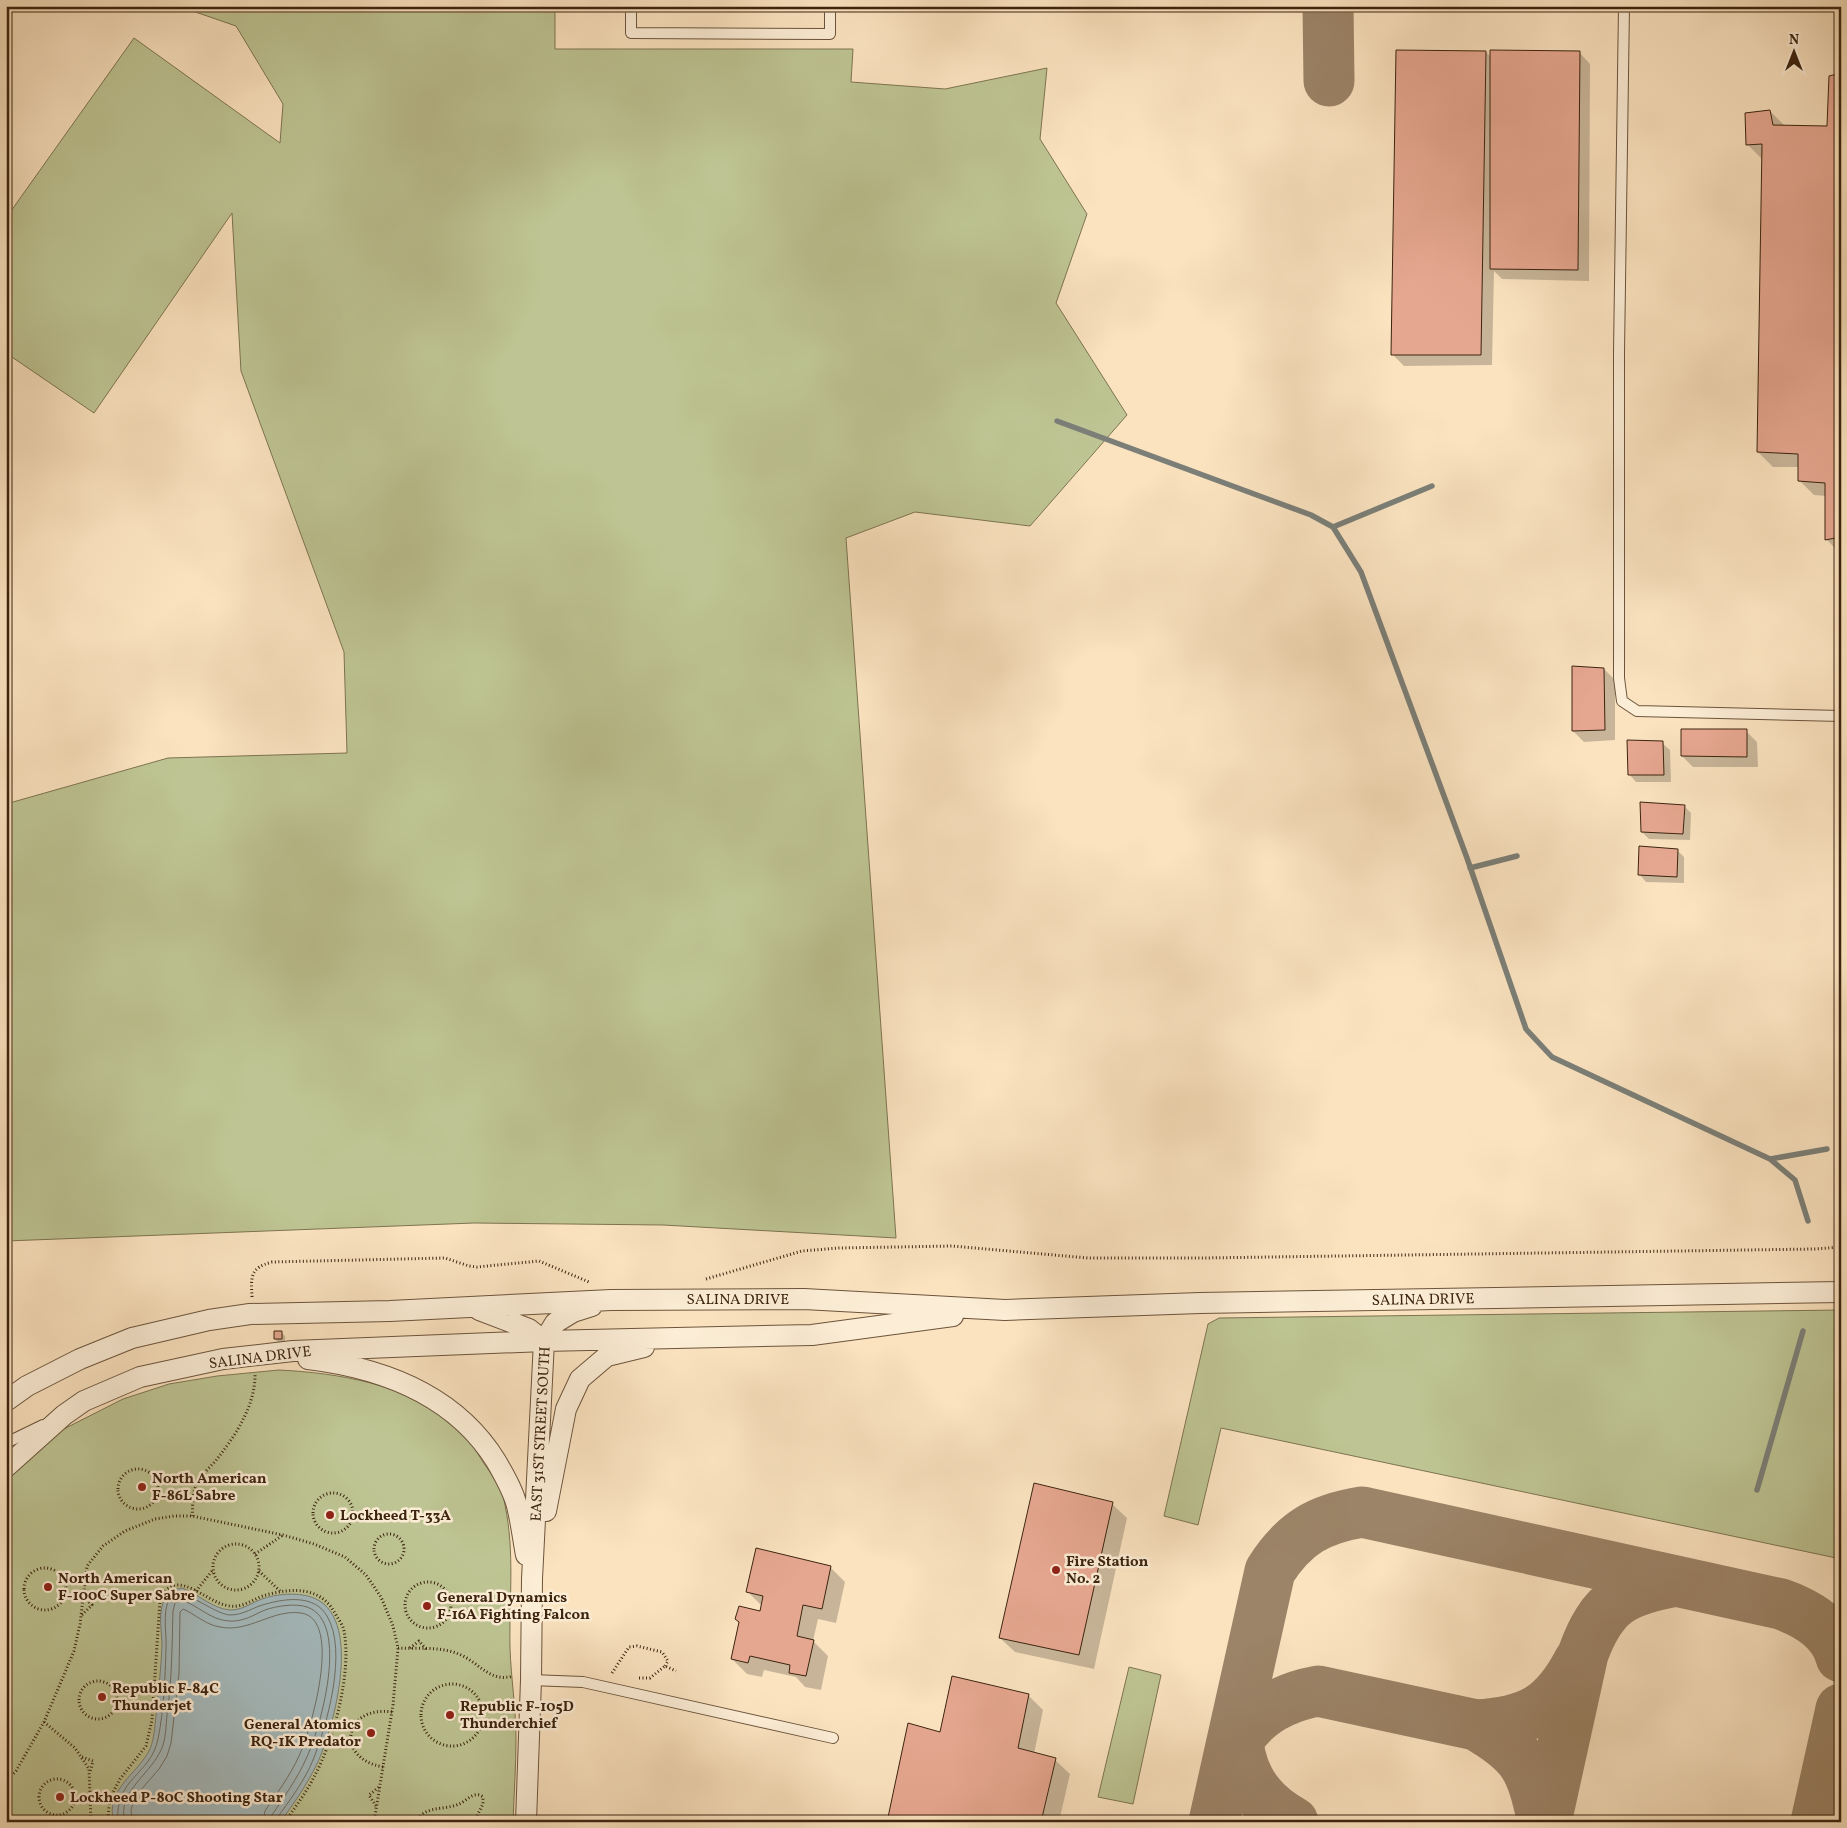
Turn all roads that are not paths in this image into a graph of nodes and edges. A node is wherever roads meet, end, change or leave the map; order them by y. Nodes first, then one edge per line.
1 (631, 6) edge
2 (830, 6) edge
3 (1624, 6) edge
4 (1841, 716) edge
5 (1841, 1292) edge
6 (611, 1300) junction
7 (471, 1307) junction
8 (1005, 1310) junction
9 (679, 1338) junction
10 (544, 1341) junction
11 (259, 1355) junction
12 (6, 1400) edge
13 (64, 1414) junction
14 (6, 1443) edge
15 (6, 1467) edge
16 (532, 1579) junction
17 (531, 1680) junction
18 (833, 1738) dead end
19 (526, 1822) edge

1 - 2 lane
3 - 4 lane
5 - 8 street, SALINA DRIVE
6 - 7 street, SALINA DRIVE
6 - 8 street, SALINA DRIVE
6 - 10 street, EAST 31ST STREET SOUTH
7 - 10 street, SALINA DRIVE
7 - 12 street, SALINA DRIVE
8 - 9 street, SALINA DRIVE
9 - 10 street, SALINA DRIVE
9 - 16 street, SALINA DRIVE
10 - 11 street, SALINA DRIVE
10 - 16 street, EAST 31ST STREET SOUTH
11 - 13 street, SALINA DRIVE
11 - 16 street, EAST 31ST STREET SOUTH
13 - 14 lane
13 - 15 street, SALINA DRIVE
16 - 17 street, EAST 31ST STREET SOUTH
17 - 18 lane
17 - 19 street, EAST 31ST STREET SOUTH

